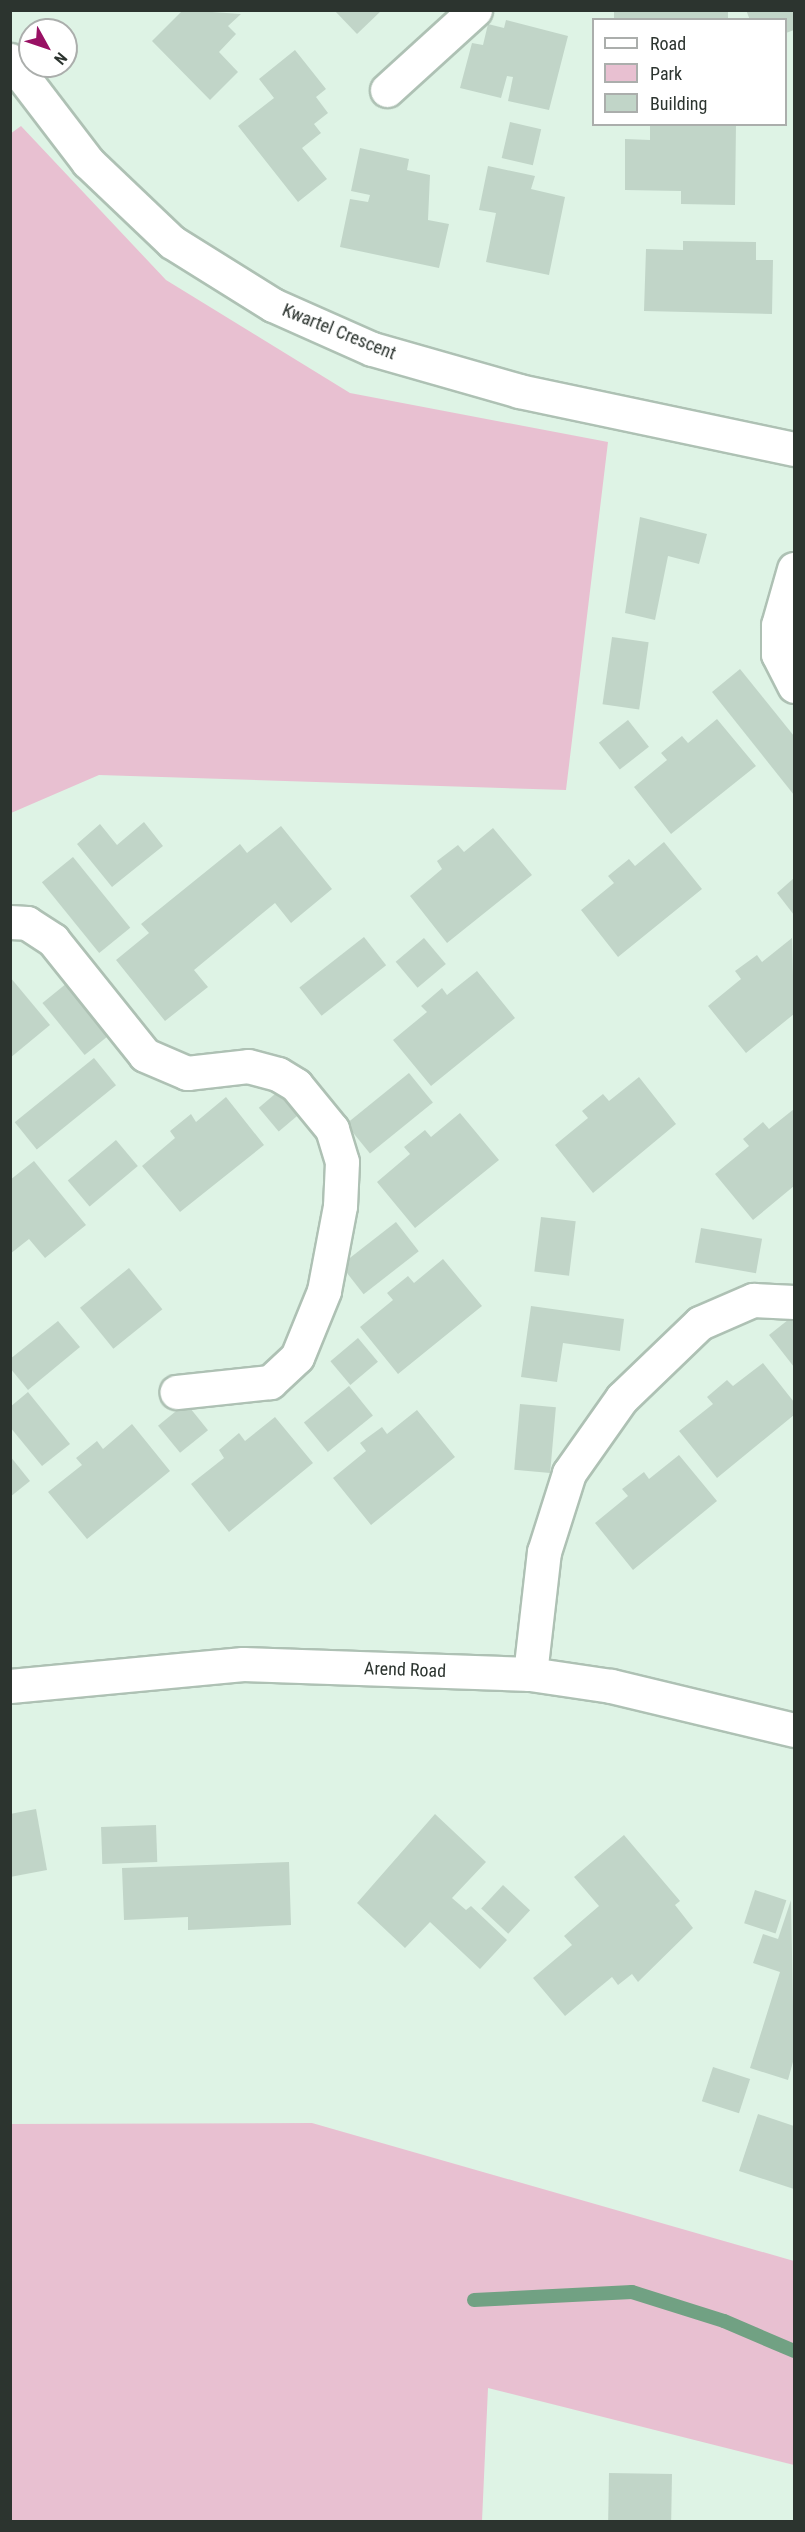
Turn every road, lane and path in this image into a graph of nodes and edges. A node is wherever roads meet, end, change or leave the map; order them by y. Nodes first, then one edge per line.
1 (475, 10) edge
2 (10, 60) edge
3 (387, 90) dead end
4 (795, 449) edge
5 (795, 569) edge
6 (795, 686) edge
7 (10, 922) edge
8 (795, 1302) edge
9 (177, 1392) dead end
10 (530, 1674) junction
11 (10, 1686) edge
12 (795, 1730) edge

1 - 3 street
2 - 4 street, Kwartel Crescent
5 - 6 street
7 - 9 street
8 - 10 street
10 - 11 street, Arend Road
10 - 12 street, Arend Road

